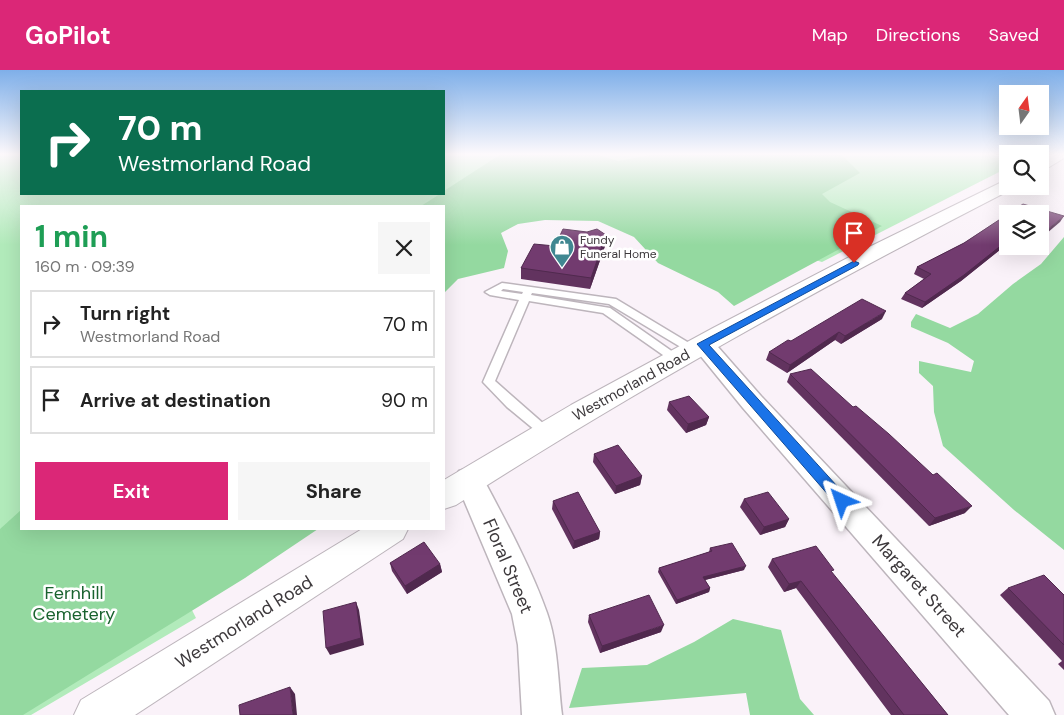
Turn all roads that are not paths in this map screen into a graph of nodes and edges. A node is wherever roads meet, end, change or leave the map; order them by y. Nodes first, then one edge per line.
1 (999, 189) edge
2 (527, 293) junction
3 (691, 351) junction
4 (546, 432) junction
5 (456, 487) edge
6 (389, 530) edge
7 (96, 715) edge
8 (542, 715) edge
9 (1035, 715) edge

1 - 3 street, Westmorland Road
2 - 3 lane
2 - 3 lane
2 - 4 lane
3 - 4 street, Westmorland Road
3 - 9 street, Margaret Street
4 - 5 street, Westmorland Road
5 - 8 street, Floral Street
6 - 7 street, Westmorland Road

